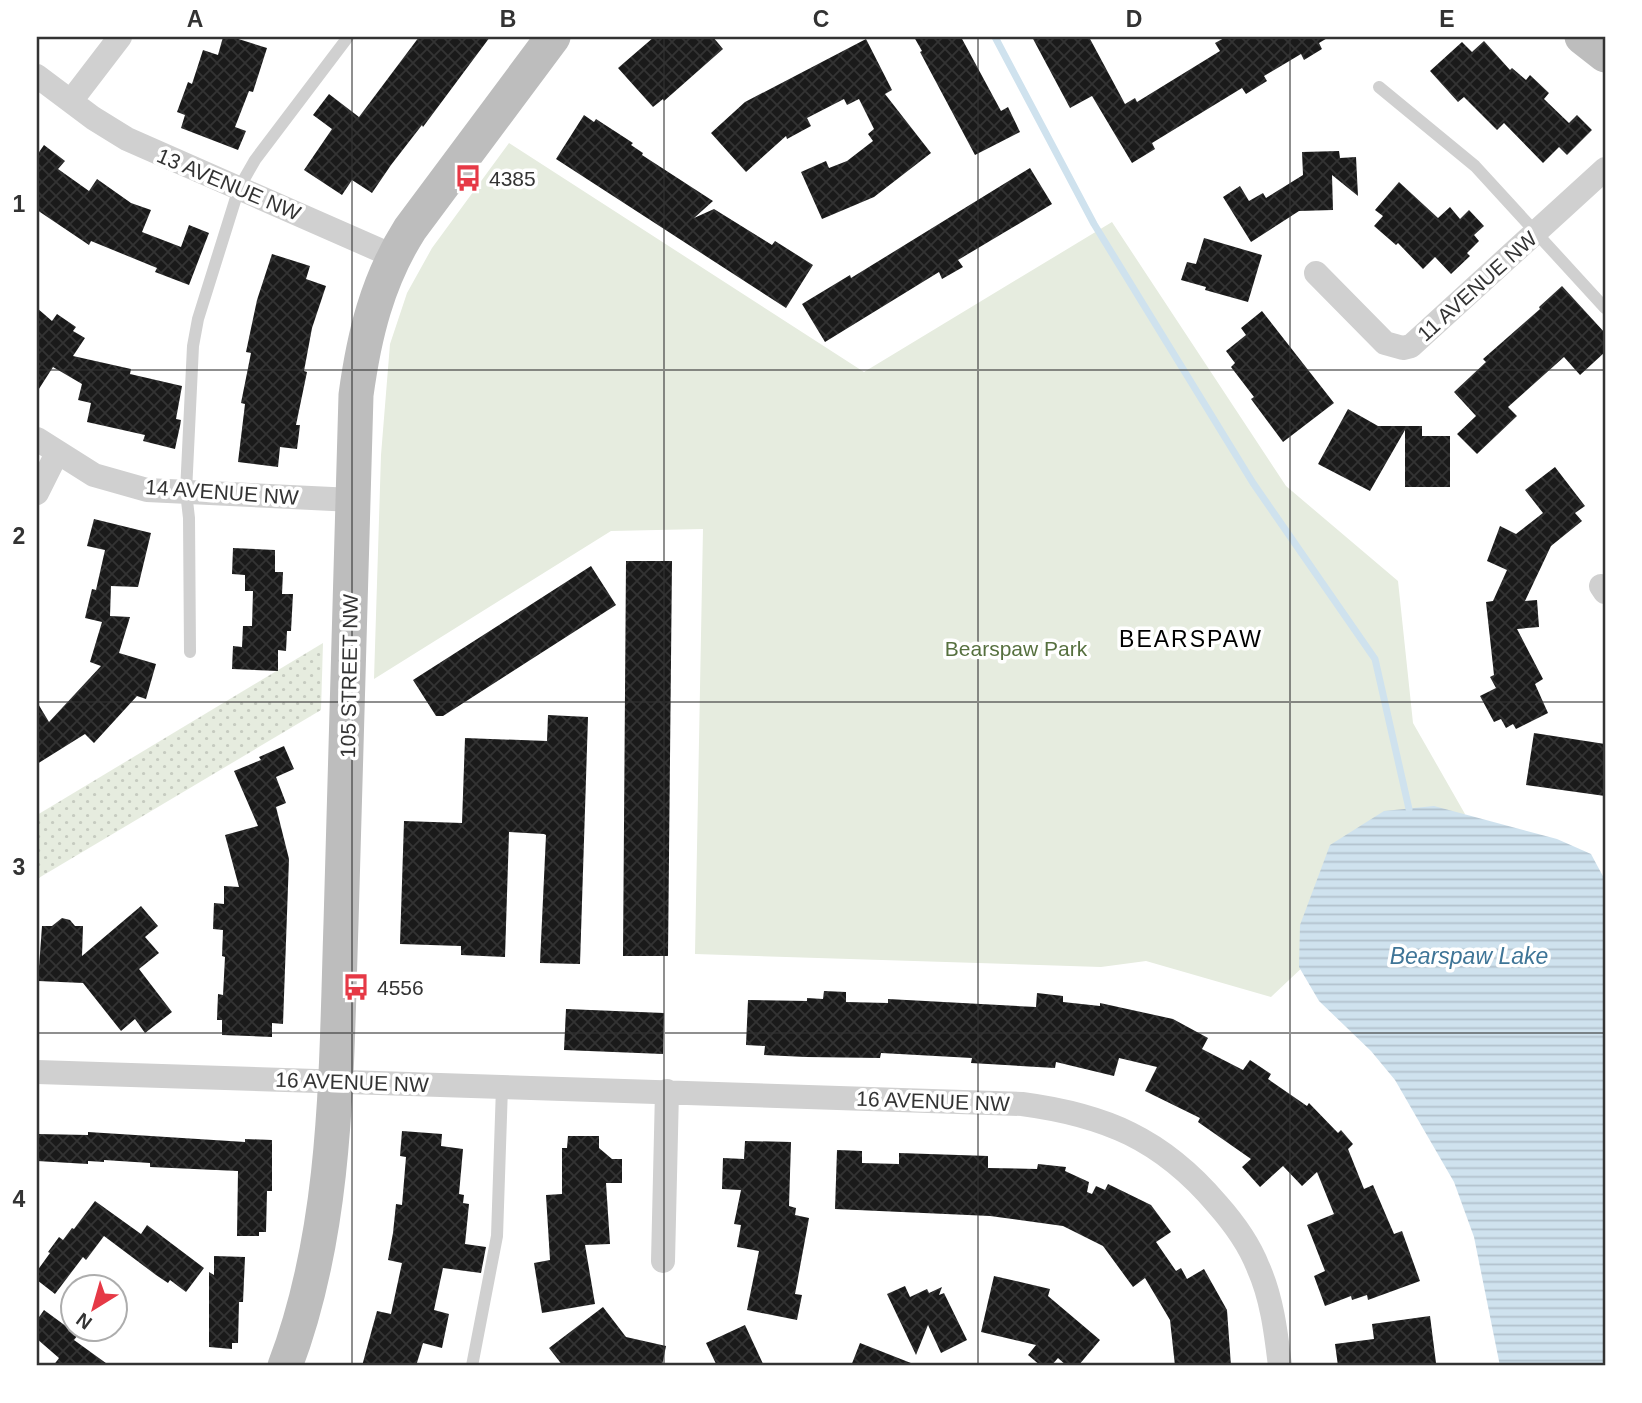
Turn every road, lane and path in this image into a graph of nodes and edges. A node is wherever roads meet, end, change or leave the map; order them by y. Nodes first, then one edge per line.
1 (120, 37) edge
2 (348, 37) edge
3 (553, 37) edge
4 (1582, 37) edge
5 (1605, 55) edge
6 (37, 76) edge
7 (1379, 87) dead end
8 (71, 101) junction
9 (1605, 169) edge
10 (239, 188) junction
11 (1536, 232) junction
12 (393, 256) junction
13 (1316, 273) dead end
14 (1605, 308) edge
15 (47, 446) edge
16 (186, 492) junction
17 (37, 493) edge
18 (353, 500) junction
19 (190, 652) dead end
20 (37, 1072) edge
21 (336, 1082) junction
22 (502, 1087) junction
23 (667, 1091) junction
24 (663, 1261) dead end
25 (285, 1366) edge
26 (472, 1366) edge
27 (1280, 1366) edge

1 - 8 street
2 - 10 lane
3 - 12 street, 105 STREET NW
4 - 5 street
6 - 8 street, 13 AVENUE NW
7 - 11 lane
8 - 10 street, 13 AVENUE NW
9 - 11 street, 11 AVENUE NW
10 - 12 street, 13 AVENUE NW
10 - 16 lane
11 - 13 street, 11 AVENUE NW
11 - 14 lane
12 - 18 street, 105 STREET NW
15 - 16 street, 14 AVENUE NW
15 - 17 street, 14 AVENUE NW
16 - 18 street, 14 AVENUE NW
16 - 19 lane
18 - 21 street, 105 STREET NW
20 - 21 street, 16 AVENUE NW
21 - 22 street, 16 AVENUE NW
21 - 25 street, 105 STREET NW
22 - 23 street, 16 AVENUE NW
22 - 26 lane
23 - 24 street
23 - 27 street, 16 AVENUE NW

